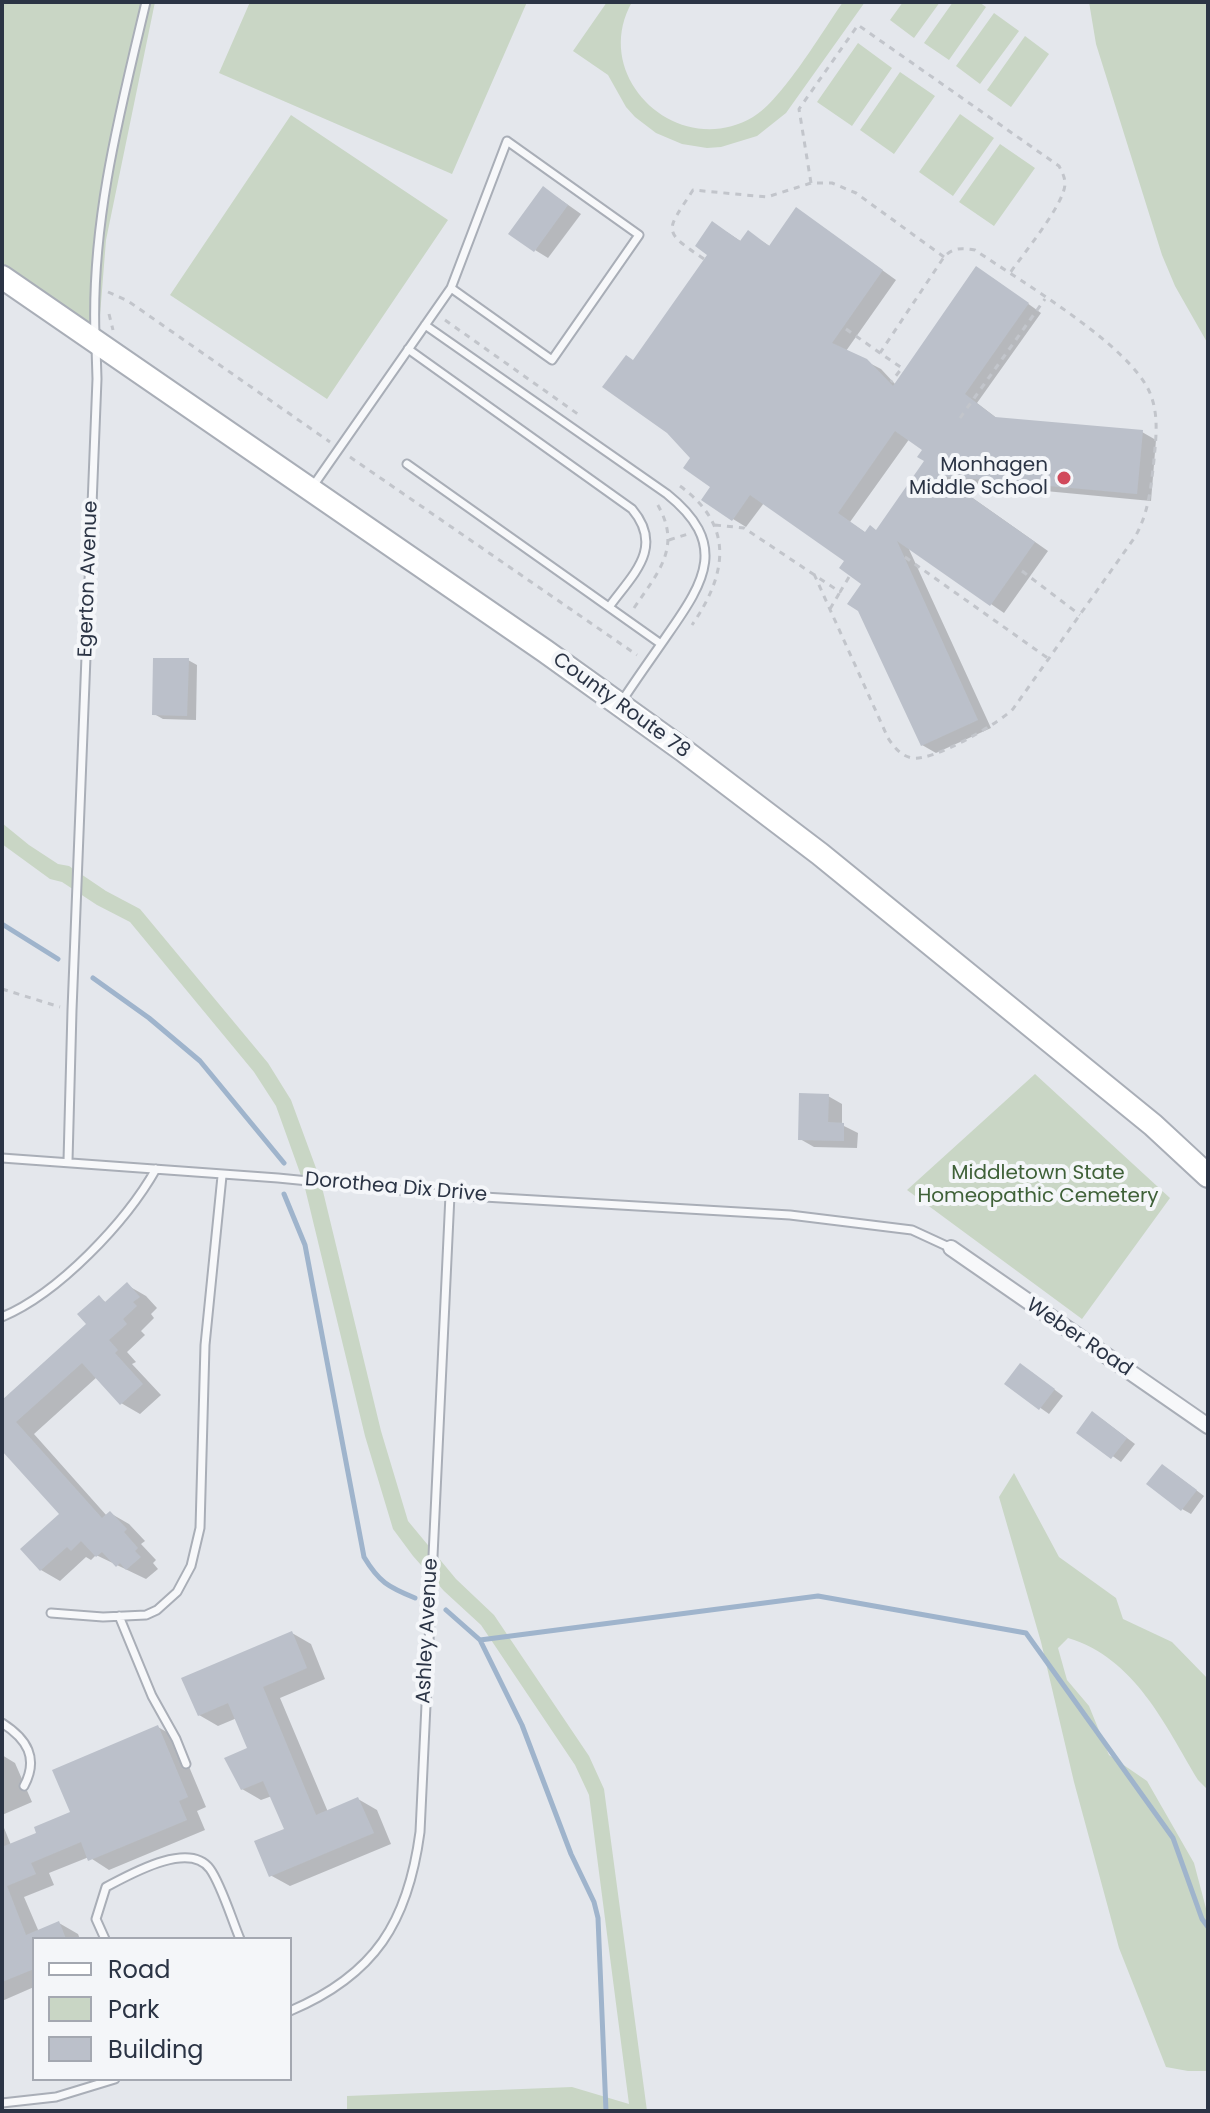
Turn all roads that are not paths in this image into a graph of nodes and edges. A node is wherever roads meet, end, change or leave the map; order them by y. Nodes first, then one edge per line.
1 (146, 2) edge
2 (2, 277) edge
3 (451, 288) junction
4 (425, 325) junction
5 (104, 347) junction
6 (408, 349) junction
7 (407, 464) dead end
8 (309, 491) junction
9 (609, 607) junction
10 (661, 644) junction
11 (618, 706) junction
12 (2, 1158) edge
13 (68, 1161) junction
14 (156, 1169) junction
15 (222, 1176) junction
16 (1208, 1176) edge
17 (450, 1195) junction
18 (951, 1248) joint
19 (2, 1317) edge
20 (1208, 1426) edge
21 (51, 1613) dead end
22 (119, 1616) junction
23 (2, 1723) edge
24 (186, 1764) dead end
25 (24, 1786) dead end
26 (104, 1937) edge
27 (239, 1937) edge
28 (292, 2010) edge
29 (108, 2081) edge
30 (2, 2103) edge

1 - 5 lane, Egerton Avenue
2 - 5 street, County Route 78
3 - 3 lane
3 - 4 lane
4 - 6 lane
4 - 10 lane
5 - 8 street, County Route 78
5 - 13 lane, Egerton Avenue
6 - 8 lane
6 - 9 lane
7 - 9 lane
8 - 11 street, County Route 78
9 - 10 lane
10 - 11 lane
11 - 16 street, County Route 78
12 - 13 lane, Dorothea Dix Drive
13 - 14 lane, Dorothea Dix Drive
14 - 15 lane, Dorothea Dix Drive
14 - 19 lane
15 - 17 lane, Dorothea Dix Drive
15 - 22 lane
17 - 18 lane, Dorothea Dix Drive
17 - 28 lane, Ashley Avenue
18 - 20 street, Weber Road
21 - 22 lane
22 - 24 lane
23 - 25 lane
26 - 27 lane
29 - 30 lane

